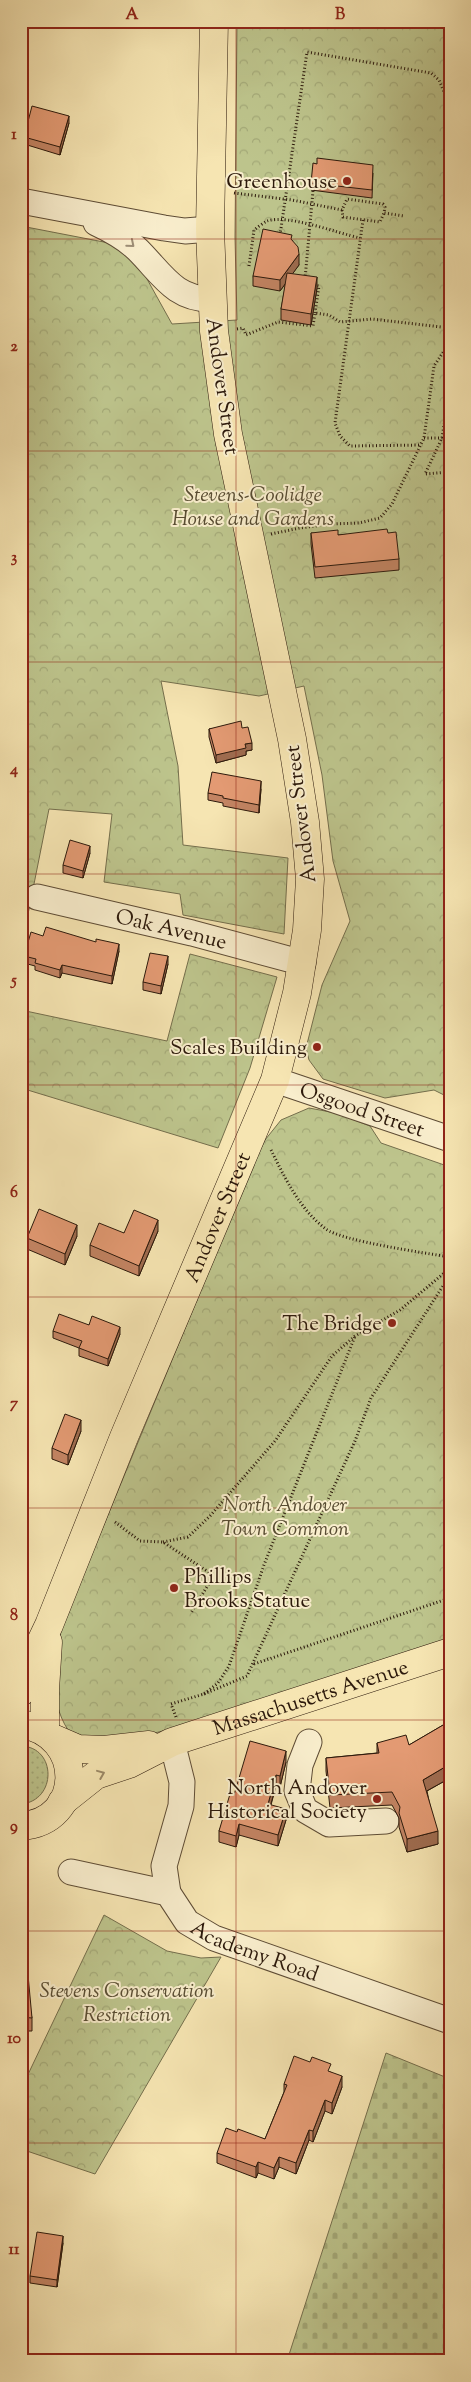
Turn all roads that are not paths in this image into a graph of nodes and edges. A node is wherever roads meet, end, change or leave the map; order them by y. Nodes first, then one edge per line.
1 (214, 21) edge
2 (21, 202) edge
3 (74, 211) junction
4 (210, 229) junction
5 (212, 299) junction
6 (37, 897) dead end
7 (303, 963) junction
8 (275, 1080) junction
9 (450, 1139) edge
10 (49, 1625) junction
11 (450, 1652) edge
12 (21, 1692) edge
13 (41, 1732) edge
14 (178, 1740) junction
15 (309, 1742) dead end
16 (62, 1802) junction
17 (386, 1821) dead end
18 (21, 1826) edge
19 (71, 1872) dead end
20 (168, 1893) junction
21 (450, 2021) edge

1 - 4 main road, Andover Street
2 - 3 street
3 - 4 street
3 -> 5 street
4 - 5 main road, Andover Street
5 - 7 main road, Andover Street
6 - 7 street, Oak Avenue
7 - 8 main road, Andover Street
8 - 9 street, Osgood Street
8 - 10 main road, Andover Street
10 - 12 main road, Andover Street
10 - 13 main road, Andover Street
11 - 14 main road, Massachusetts Avenue
13 - 14 main road, Massachusetts Avenue
13 - 16 main road
16 -> 14 main road, Massachusetts Avenue
14 - 20 street
15 - 17 street
16 - 18 main road, Massachusetts Avenue
19 - 20 street
20 - 21 street, Academy Road

